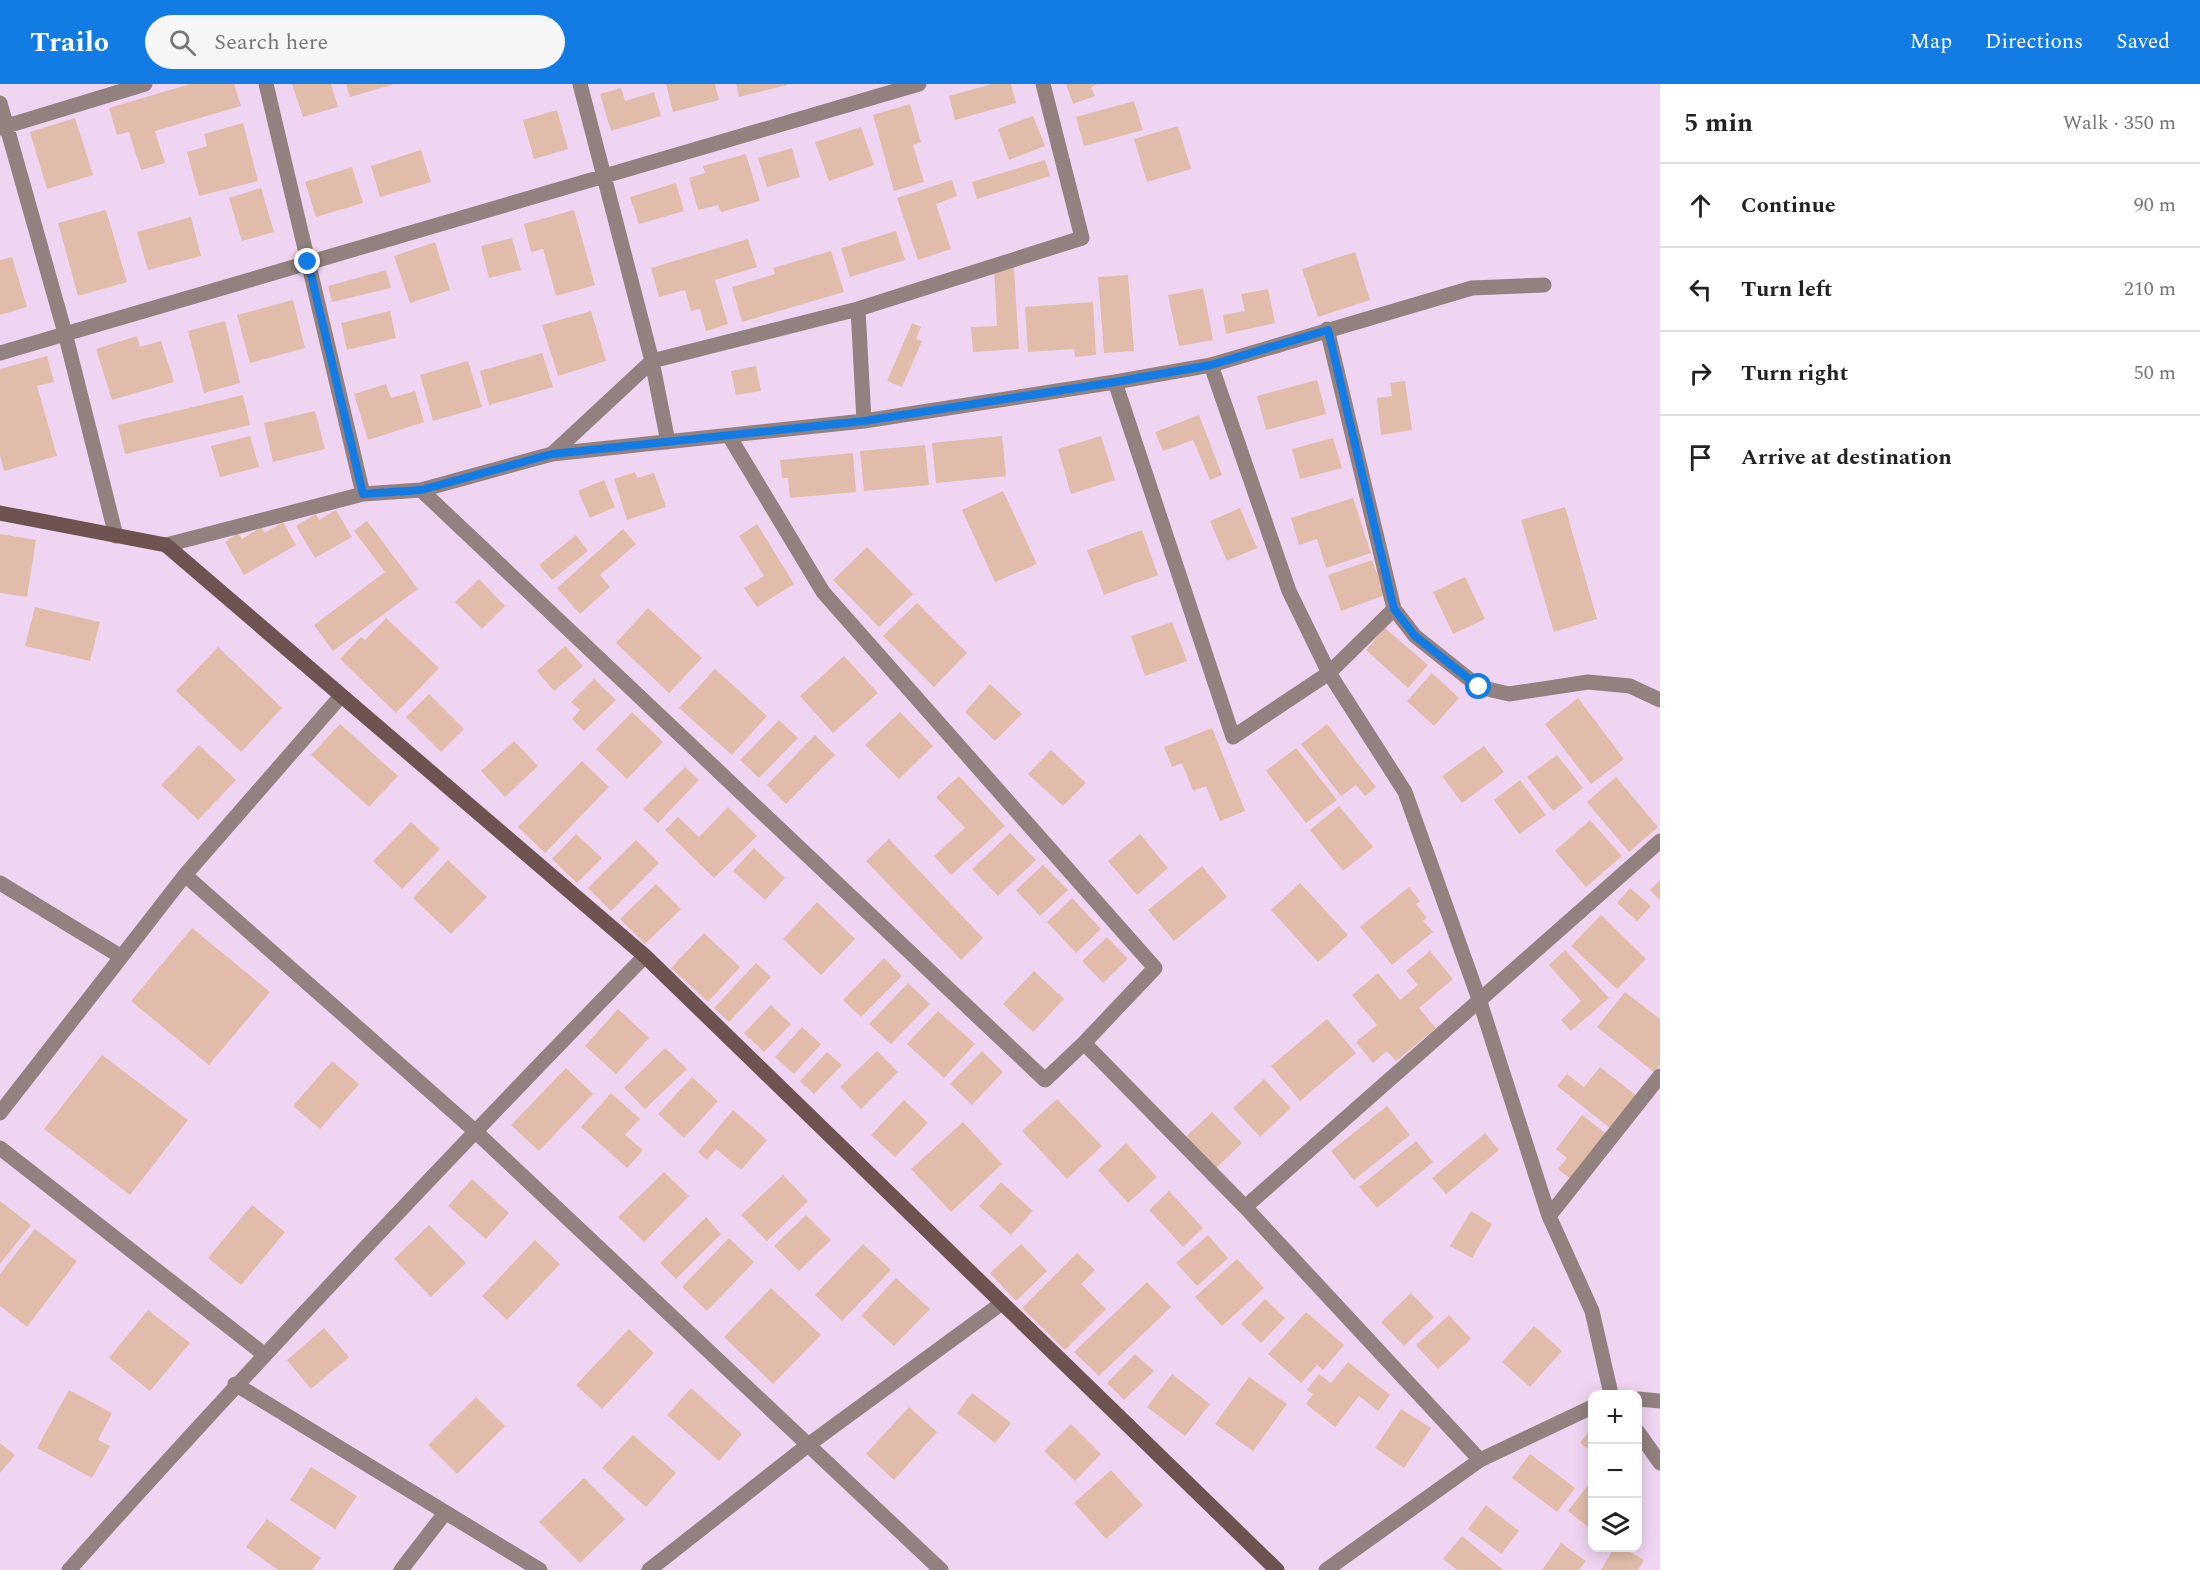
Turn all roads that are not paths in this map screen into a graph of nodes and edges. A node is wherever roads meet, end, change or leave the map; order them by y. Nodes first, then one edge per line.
1 (145, 84) edge
2 (266, 84) edge
3 (580, 84) edge
4 (919, 84) edge
5 (1043, 84) edge
6 (0, 104) edge
7 (4, 127) edge
8 (604, 176) junction
9 (308, 262) junction
10 (1544, 285) dead end
11 (858, 309) junction
12 (1328, 330) junction
13 (65, 333) junction
14 (0, 353) edge
15 (652, 361) junction
16 (1211, 365) junction
17 (1115, 382) junction
18 (864, 421) junction
19 (729, 436) junction
20 (668, 442) junction
21 (552, 454) junction
22 (421, 490) junction
23 (363, 494) junction
24 (0, 513) edge
25 (116, 536) junction
26 (166, 545) junction
27 (1394, 609) junction
28 (1329, 673) junction
29 (341, 696) junction
30 (1660, 700) edge
31 (1660, 841) edge
32 (185, 875) junction
33 (0, 883) edge
34 (120, 956) junction
35 (645, 956) junction
36 (1480, 1002) junction
37 (1084, 1043) junction
38 (1660, 1076) edge
39 (0, 1113) edge
40 (475, 1131) junction
41 (0, 1149) edge
42 (1245, 1207) junction
43 (1549, 1216) junction
44 (1002, 1303) junction
45 (265, 1354) junction
46 (235, 1384) junction
47 (1610, 1390) edge
48 (1642, 1400) edge
49 (1660, 1401) edge
50 (1588, 1409) edge
51 (1642, 1438) edge
52 (807, 1445) junction
53 (1480, 1460) junction
54 (1660, 1463) edge
55 (446, 1513) junction
56 (69, 1570) edge
57 (401, 1570) edge
58 (540, 1570) edge
59 (648, 1570) edge
60 (941, 1570) edge
61 (1277, 1570) edge
62 (1326, 1570) edge

1 - 7 street
2 - 9 street
3 - 8 street
4 - 8 street
5 - 11 street
6 - 7 street
7 - 13 street
8 - 9 street
8 - 15 street
9 - 13 street
9 - 23 street
10 - 12 street
11 - 15 street
11 - 18 street
12 - 16 street
12 - 27 street
13 - 14 street
13 - 25 street
15 - 20 street
15 - 21 street
16 - 17 street
16 - 28 street
17 - 18 street
17 - 28 street
18 - 19 street
19 - 20 street
19 - 37 street
20 - 21 street
21 - 22 street
22 - 23 street
22 - 37 street
23 - 26 street
24 - 25 street
25 - 26 street
26 - 29 street
27 - 28 street
27 - 30 street
28 - 36 street
29 - 32 street
29 - 35 street
31 - 36 street
32 - 34 street
32 - 40 street
33 - 34 street
34 - 39 street
35 - 40 street
35 - 44 street
36 - 42 street
36 - 43 street
37 - 42 street
38 - 43 street
40 - 45 street
40 - 52 street
41 - 45 street
42 - 53 street
43 - 47 street
44 - 52 street
44 - 61 street
45 - 46 street
46 - 55 street
46 - 56 street
48 - 49 street
50 - 53 street
51 - 54 street
52 - 59 street
52 - 60 street
53 - 62 street
55 - 57 street
55 - 58 street

